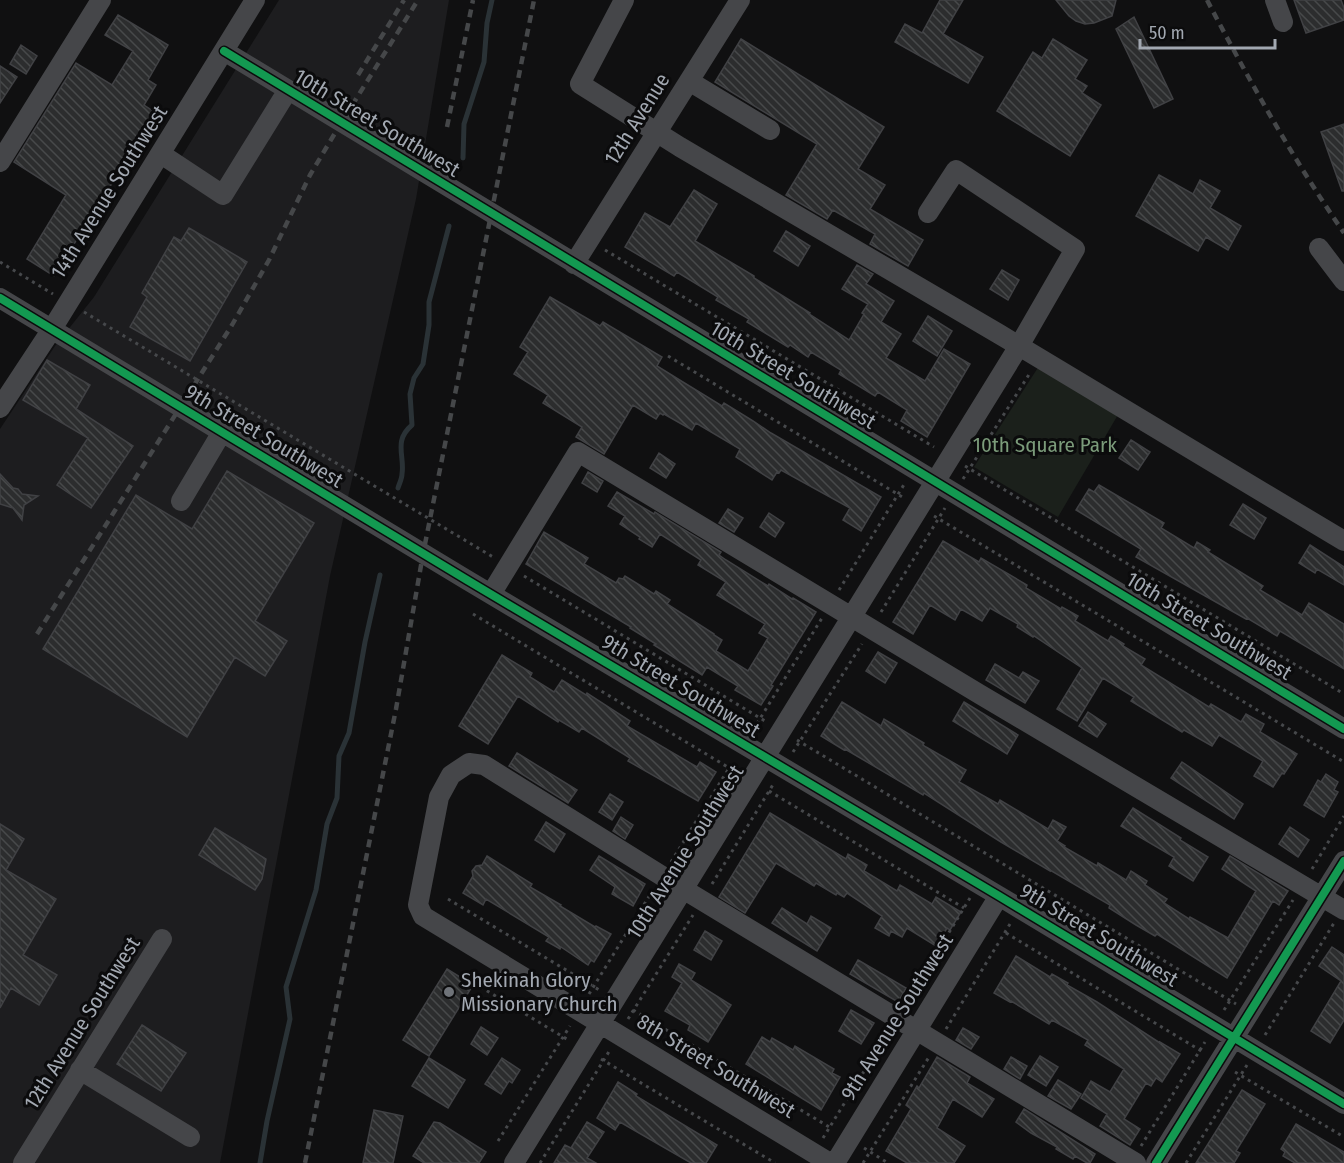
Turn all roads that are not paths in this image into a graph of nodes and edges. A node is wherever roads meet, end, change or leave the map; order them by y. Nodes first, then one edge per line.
1 (101, 0) edge
2 (255, 0) edge
3 (624, 0) edge
4 (1275, 0) edge
5 (732, 3) edge
6 (1283, 22) dead end
7 (224, 51) junction
8 (689, 81) junction
9 (288, 90) junction
10 (770, 130) dead end
11 (656, 133) junction
12 (161, 154) junction
13 (0, 162) edge
14 (928, 213) dead end
15 (1318, 248) dead end
16 (574, 264) junction
17 (1344, 281) edge
18 (0, 298) edge
19 (52, 329) junction
20 (1019, 346) junction
21 (0, 408) edge
22 (222, 432) junction
23 (935, 482) junction
24 (181, 501) dead end
25 (1344, 541) edge
26 (491, 594) junction
27 (851, 617) junction
28 (1344, 729) edge
29 (765, 756) junction
30 (1344, 861) edge
31 (683, 889) junction
32 (999, 896) junction
33 (1322, 896) junction
34 (1343, 909) edge
35 (162, 939) dead end
36 (600, 1024) junction
37 (918, 1030) junction
38 (1234, 1037) junction
39 (80, 1070) junction
40 (1344, 1104) edge
41 (190, 1137) dead end
42 (518, 1161) edge
43 (1134, 1162) edge
44 (22, 1163) edge
45 (832, 1163) edge
46 (1156, 1163) edge

1 - 13 street
2 - 7 street, 14th Avenue Southwest
3 - 11 street
4 - 6 street
5 - 8 street, 12th Avenue
7 - 9 street, 10th Street Southwest
7 - 12 street, 14th Avenue Southwest
8 - 10 street
8 - 11 street, 12th Avenue
9 - 12 street
9 - 16 street, 10th Street Southwest
11 - 16 street, 12th Avenue
11 - 20 street
12 - 19 street, 14th Avenue Southwest
14 - 20 street, 10th Avenue Southwest
15 - 17 street
16 - 23 street, 10th Street Southwest
18 - 19 street, 9th Street Southwest
19 - 21 street, 14th Avenue Southwest
19 - 22 street, 9th Street Southwest
20 - 23 street, 10th Avenue Southwest
20 - 25 street
22 - 24 street
22 - 26 street, 9th Street Southwest
23 - 27 street, 10th Avenue Southwest
23 - 28 street, 10th Street Southwest
26 - 27 street
26 - 29 street, 9th Street Southwest
27 - 29 street, 10th Avenue Southwest
27 - 33 street
29 - 31 street, 10th Avenue Southwest
29 - 32 street, 9th Street Southwest
30 - 33 street
31 - 36 street, 10th Avenue Southwest
31 - 36 street, 8th Street Southwest
31 - 37 street
32 - 37 street, 9th Avenue Southwest
32 - 38 street, 9th Street Southwest
33 - 34 street
33 - 38 street
35 - 39 street, 12th Avenue Southwest
36 - 42 street, 10th Avenue Southwest
36 - 45 street, 8th Street Southwest
37 - 43 street
37 - 45 street, 9th Avenue Southwest
38 - 40 street, 9th Street Southwest
38 - 46 street
39 - 41 street
39 - 44 street, 12th Avenue Southwest

